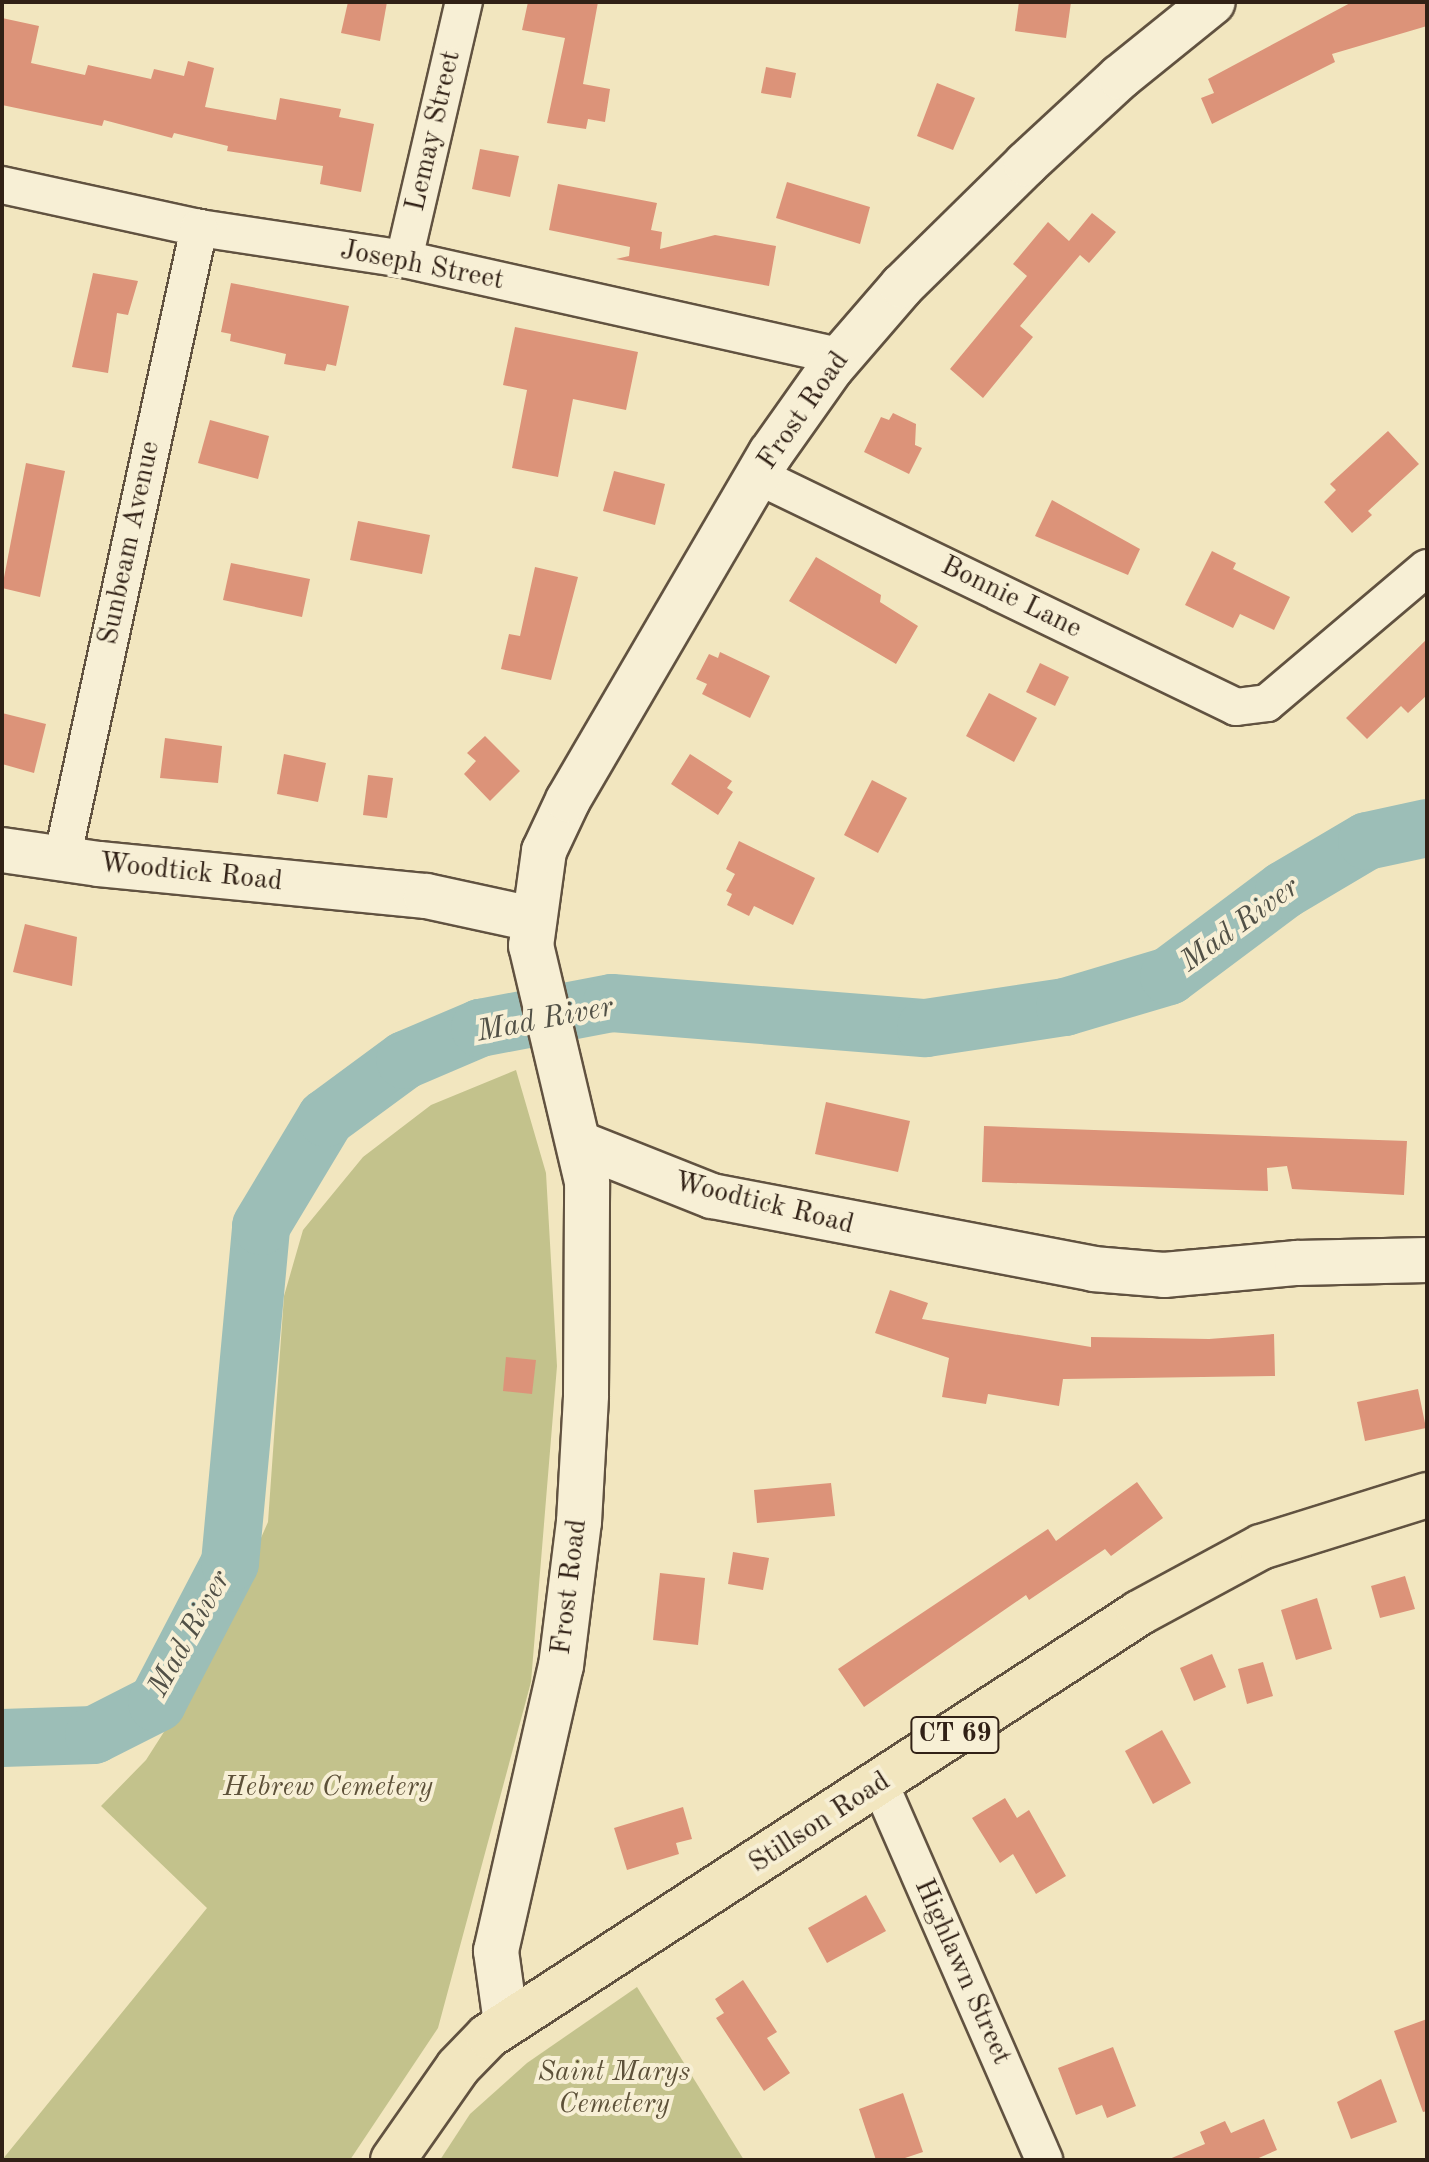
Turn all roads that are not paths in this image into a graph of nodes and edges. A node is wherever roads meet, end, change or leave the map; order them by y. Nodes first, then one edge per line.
1 (464, 2) edge
2 (1213, 2) edge
3 (2, 185) edge
4 (199, 228) junction
5 (404, 259) junction
6 (841, 357) junction
7 (758, 476) junction
8 (1427, 568) edge
9 (2, 850) edge
10 (62, 859) junction
11 (532, 919) junction
12 (581, 1144) junction
13 (1427, 1260) edge
14 (1427, 1495) edge
15 (880, 1784) junction
16 (506, 2023) junction
17 (393, 2160) edge
18 (1044, 2160) edge

1 - 5 street, Lemay Street
2 - 6 main road, Frost Road
3 - 4 street, Joseph Street
4 - 5 street, Joseph Street
4 - 10 street, Sunbeam Avenue
5 - 6 street, Joseph Street
6 - 7 main road, Frost Road
7 - 8 street, Bonnie Lane
7 - 11 main road, Frost Road
9 - 10 main road, Woodtick Road
10 - 11 main road, Woodtick Road
11 - 12 main road
12 - 13 main road, Woodtick Road
12 - 16 main road, Frost Road
14 - 15 main road, Stillson Road / CT 69
15 - 16 main road, Stillson Road / CT 69
15 - 18 street, Highlawn Street
16 - 17 main road, Stillson Road / CT 69

